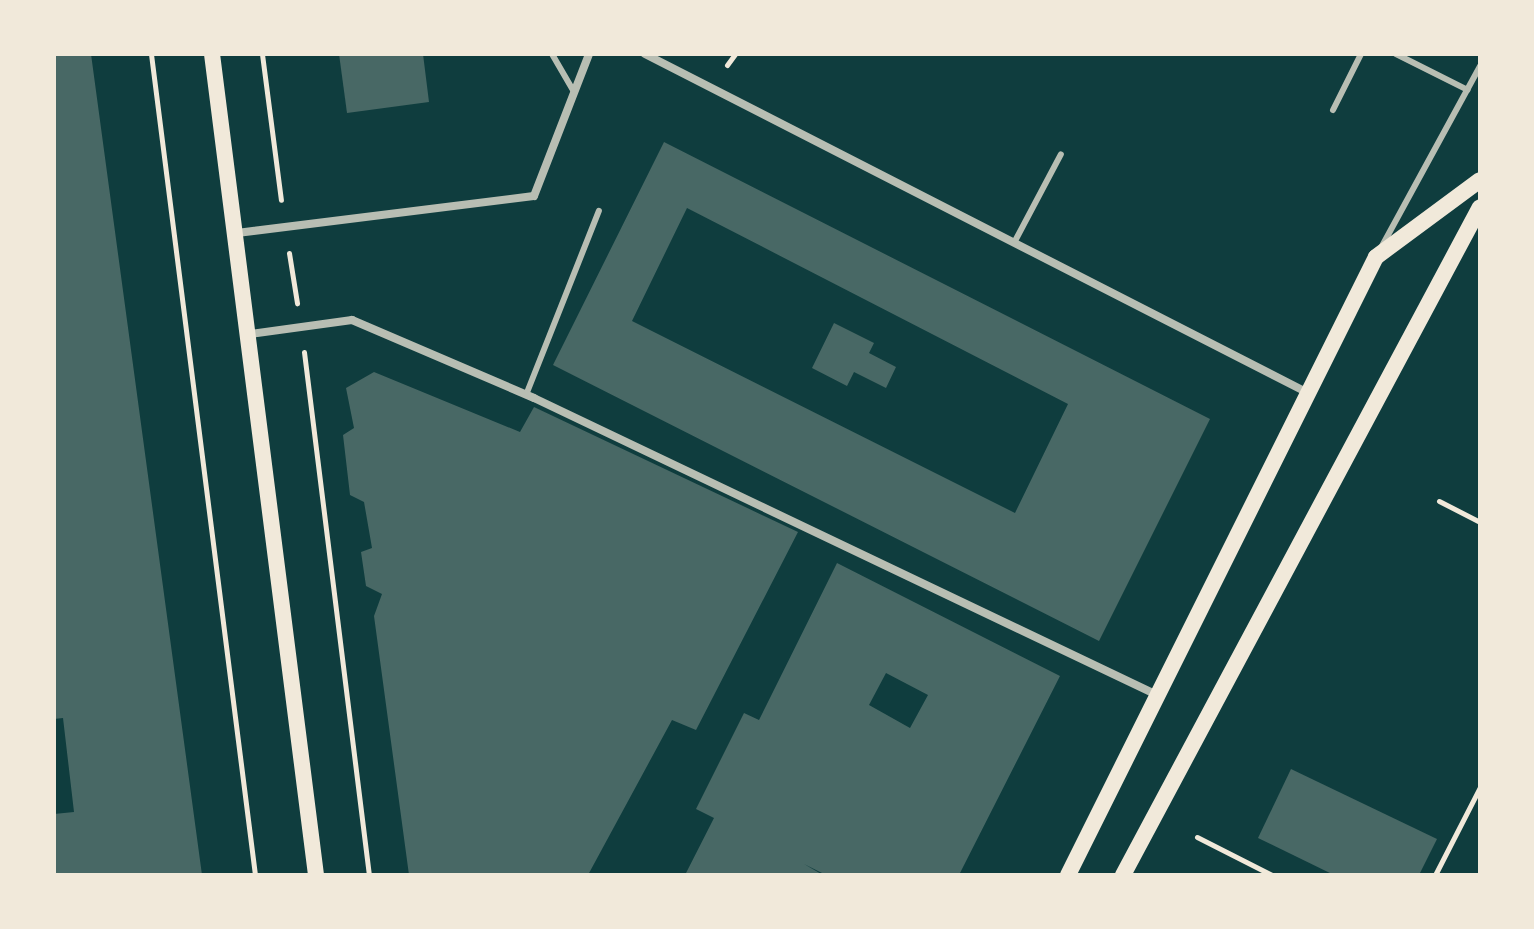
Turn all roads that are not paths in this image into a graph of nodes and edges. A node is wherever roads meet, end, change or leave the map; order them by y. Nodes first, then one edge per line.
1 (212, 54) edge
2 (552, 54) edge
3 (589, 54) edge
4 (645, 54) edge
5 (1361, 54) edge
6 (1396, 54) edge
7 (1480, 66) edge
8 (1468, 90) junction
9 (574, 92) junction
10 (1333, 110) dead end
11 (1061, 154) dead end
12 (1480, 180) edge
13 (1480, 207) edge
14 (599, 211) dead end
15 (237, 233) junction
16 (1015, 241) junction
17 (1376, 257) junction
18 (250, 334) junction
19 (1311, 394) junction
20 (526, 395) junction
21 (1157, 695) junction
22 (316, 875) edge
23 (1068, 875) edge
24 (1123, 875) edge

1 - 15 main road
2 - 9 lane
3 - 9 street
4 - 16 street
5 - 10 lane
6 - 8 lane
7 - 8 lane
8 - 17 lane
9 - 15 street
11 - 16 lane
12 - 17 main road
13 - 24 main road
14 - 20 lane
15 - 18 main road
16 - 19 street
17 - 19 main road
18 - 20 street
18 - 22 main road
19 - 21 main road
20 - 21 street
21 - 23 main road

